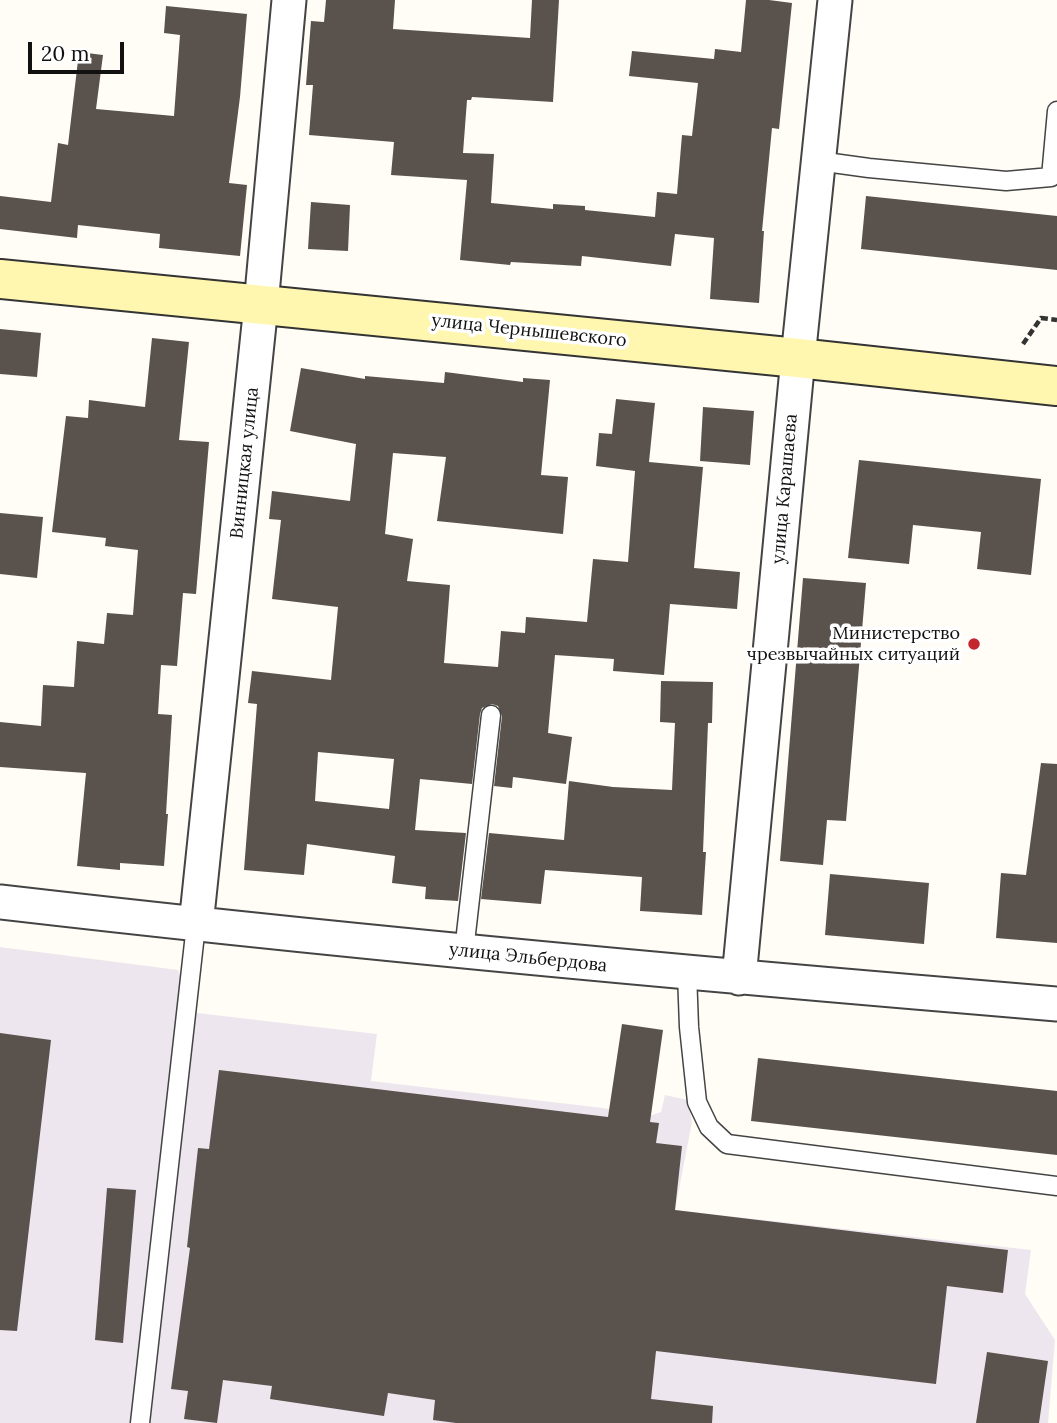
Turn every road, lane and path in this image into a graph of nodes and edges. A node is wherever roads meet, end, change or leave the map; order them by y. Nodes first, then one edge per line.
1 (289, 0) edge
2 (835, 0) edge
3 (1057, 111) edge
4 (818, 161) junction
5 (0, 279) edge
6 (261, 305) junction
7 (1057, 320) edge
8 (1023, 344) dead end
9 (798, 358) junction
10 (1057, 386) edge
11 (491, 715) dead end
12 (0, 902) edge
13 (196, 925) junction
14 (464, 951) junction
15 (687, 973) junction
16 (739, 978) junction
17 (1057, 1004) edge
18 (1057, 1186) edge
19 (140, 1423) edge

1 - 6 street, Винницкая улица
2 - 4 street, улица Карашаева
3 - 4 lane
4 - 9 street, улица Карашаева
5 - 6 street, улица Чернышевского
6 - 9 street, улица Чернышевского
6 - 13 street, Винницкая улица
7 - 8 path
9 - 10 street, улица Чернышевского
9 - 16 street, улица Карашаева
11 - 14 lane
12 - 13 street, улица Эльбердова
13 - 14 street, улица Эльбердова
13 - 19 lane
14 - 15 street, улица Эльбердова
15 - 16 street, улица Эльбердова
15 - 18 lane
16 - 17 street, улица Эльбердова

